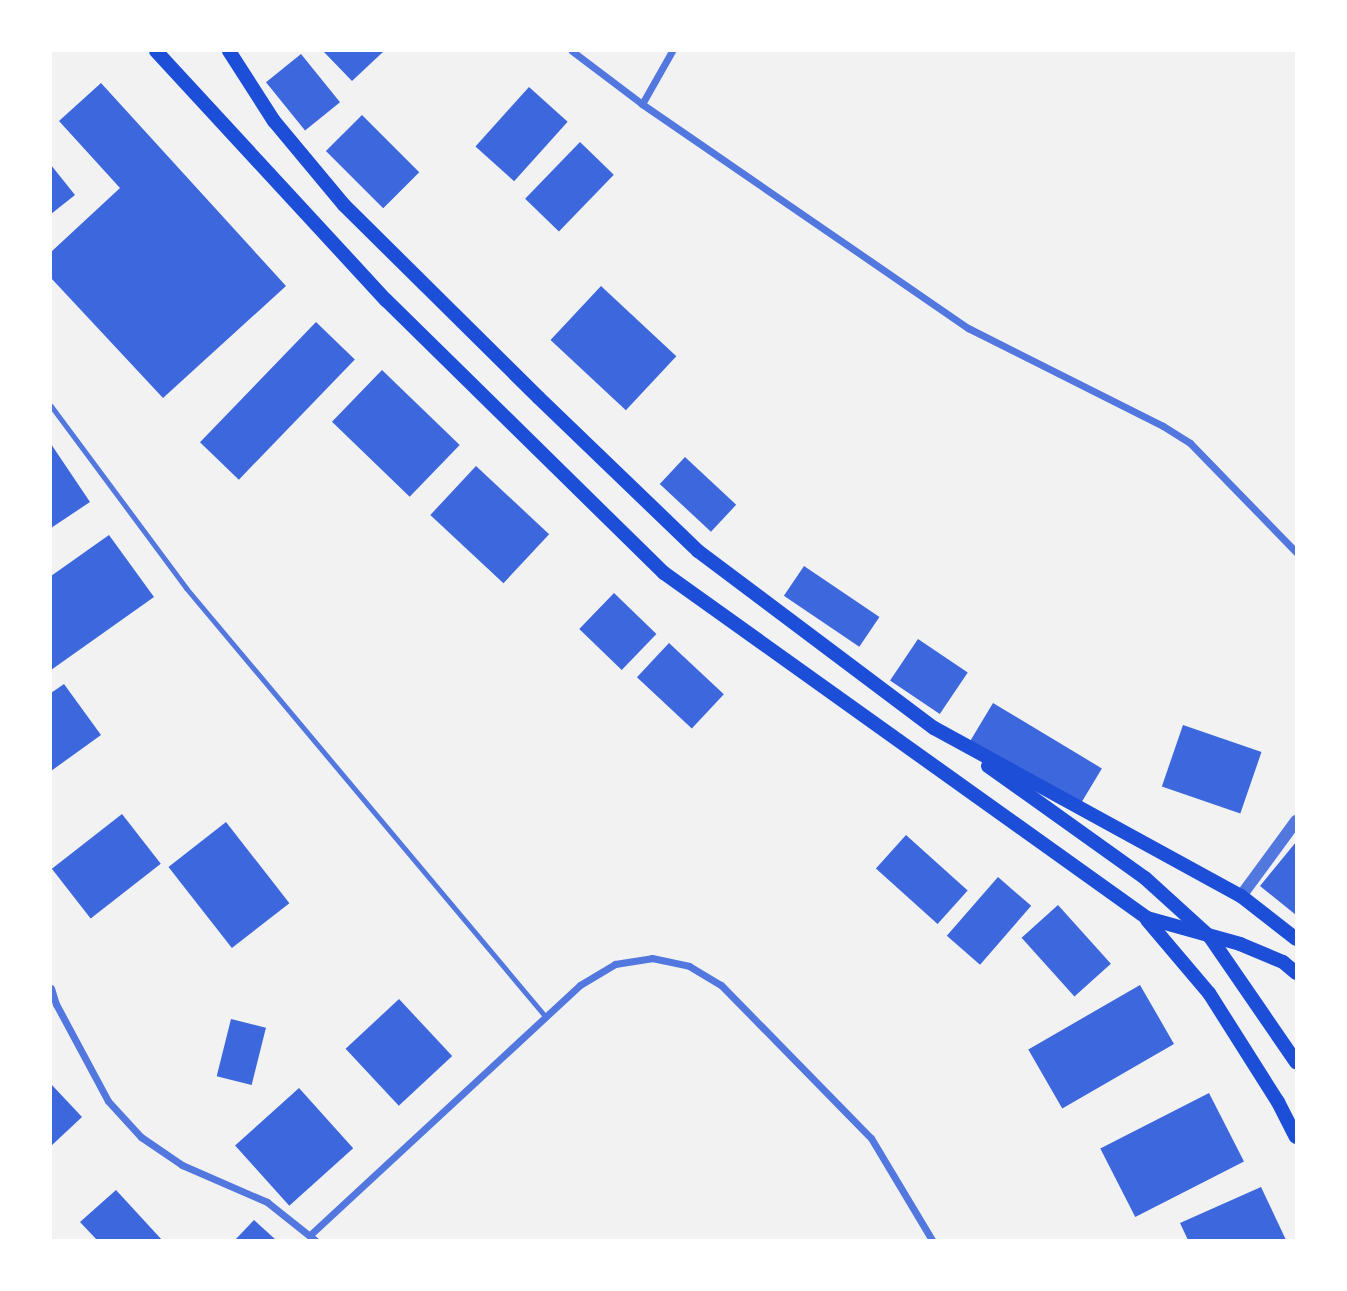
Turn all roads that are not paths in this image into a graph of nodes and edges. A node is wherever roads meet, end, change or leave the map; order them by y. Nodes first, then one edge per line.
1 (156, 51) edge
2 (229, 51) edge
3 (572, 51) edge
4 (672, 51) edge
5 (642, 104) junction
6 (51, 406) edge
7 (1296, 552) edge
8 (934, 728) junction
9 (1296, 821) edge
10 (1241, 896) junction
11 (1146, 919) junction
12 (1210, 937) junction
13 (1296, 939) edge
14 (1296, 973) edge
15 (51, 988) edge
16 (545, 1016) junction
17 (1296, 1062) edge
18 (1296, 1137) edge
19 (312, 1238) edge
20 (932, 1240) edge

1 - 11 main road
2 - 8 main road
3 - 5 street
4 - 5 street
5 - 7 street
6 - 16 lane
8 - 10 main road
8 - 12 main road
9 - 10 street
10 - 13 main road
11 - 12 main road
11 - 18 main road
12 - 14 main road
12 - 17 main road
15 - 19 street
16 - 19 street
16 - 20 street

